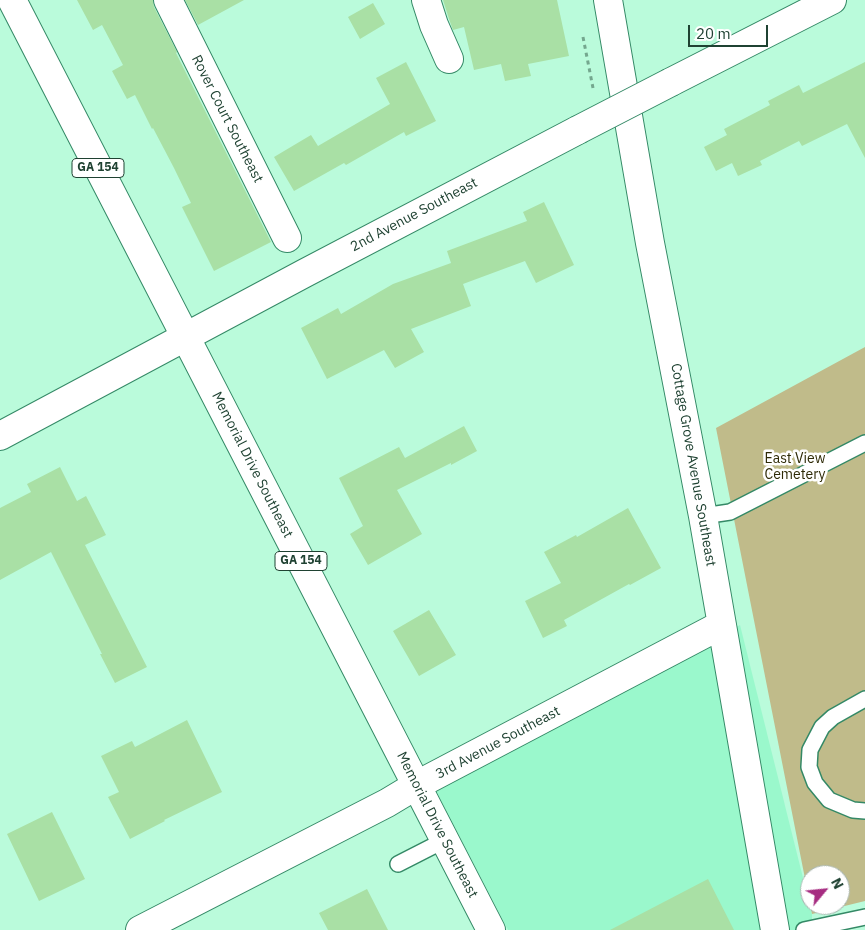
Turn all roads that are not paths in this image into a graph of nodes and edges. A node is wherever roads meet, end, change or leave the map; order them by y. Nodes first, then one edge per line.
1 (12, 0) edge
2 (168, 0) edge
3 (426, 0) edge
4 (608, 0) edge
5 (832, 0) edge
6 (449, 59) dead end
7 (287, 238) dead end
8 (185, 337) junction
9 (0, 436) edge
10 (865, 443) edge
11 (703, 516) junction
12 (721, 625) junction
13 (865, 699) edge
14 (417, 785) junction
15 (865, 811) edge
16 (445, 840) junction
17 (398, 864) dead end
18 (865, 917) edge
19 (831, 927) edge
20 (140, 930) edge
21 (491, 930) edge
22 (775, 930) edge
23 (804, 930) edge

1 - 8 street, Memorial Drive Southeast / GA 154
2 - 7 street, Rover Court Southeast
3 - 6 street
4 - 11 street, Cottage Grove Avenue Southeast
5 - 8 street, 2nd Avenue Southeast, bridge
8 - 9 street, 2nd Avenue Southeast
8 - 14 street, Memorial Drive Southeast / GA 154
10 - 11 lane
11 - 12 street, Cottage Grove Avenue Southeast
12 - 14 street, 3rd Avenue Southeast
12 - 22 street, Cottage Grove Avenue Southeast
13 - 15 lane
14 - 16 street, Memorial Drive Southeast / GA 154
14 - 20 street, 3rd Avenue Southeast
16 - 17 lane
16 - 21 street, Memorial Drive Southeast / GA 154
18 - 19 lane
19 - 23 lane

